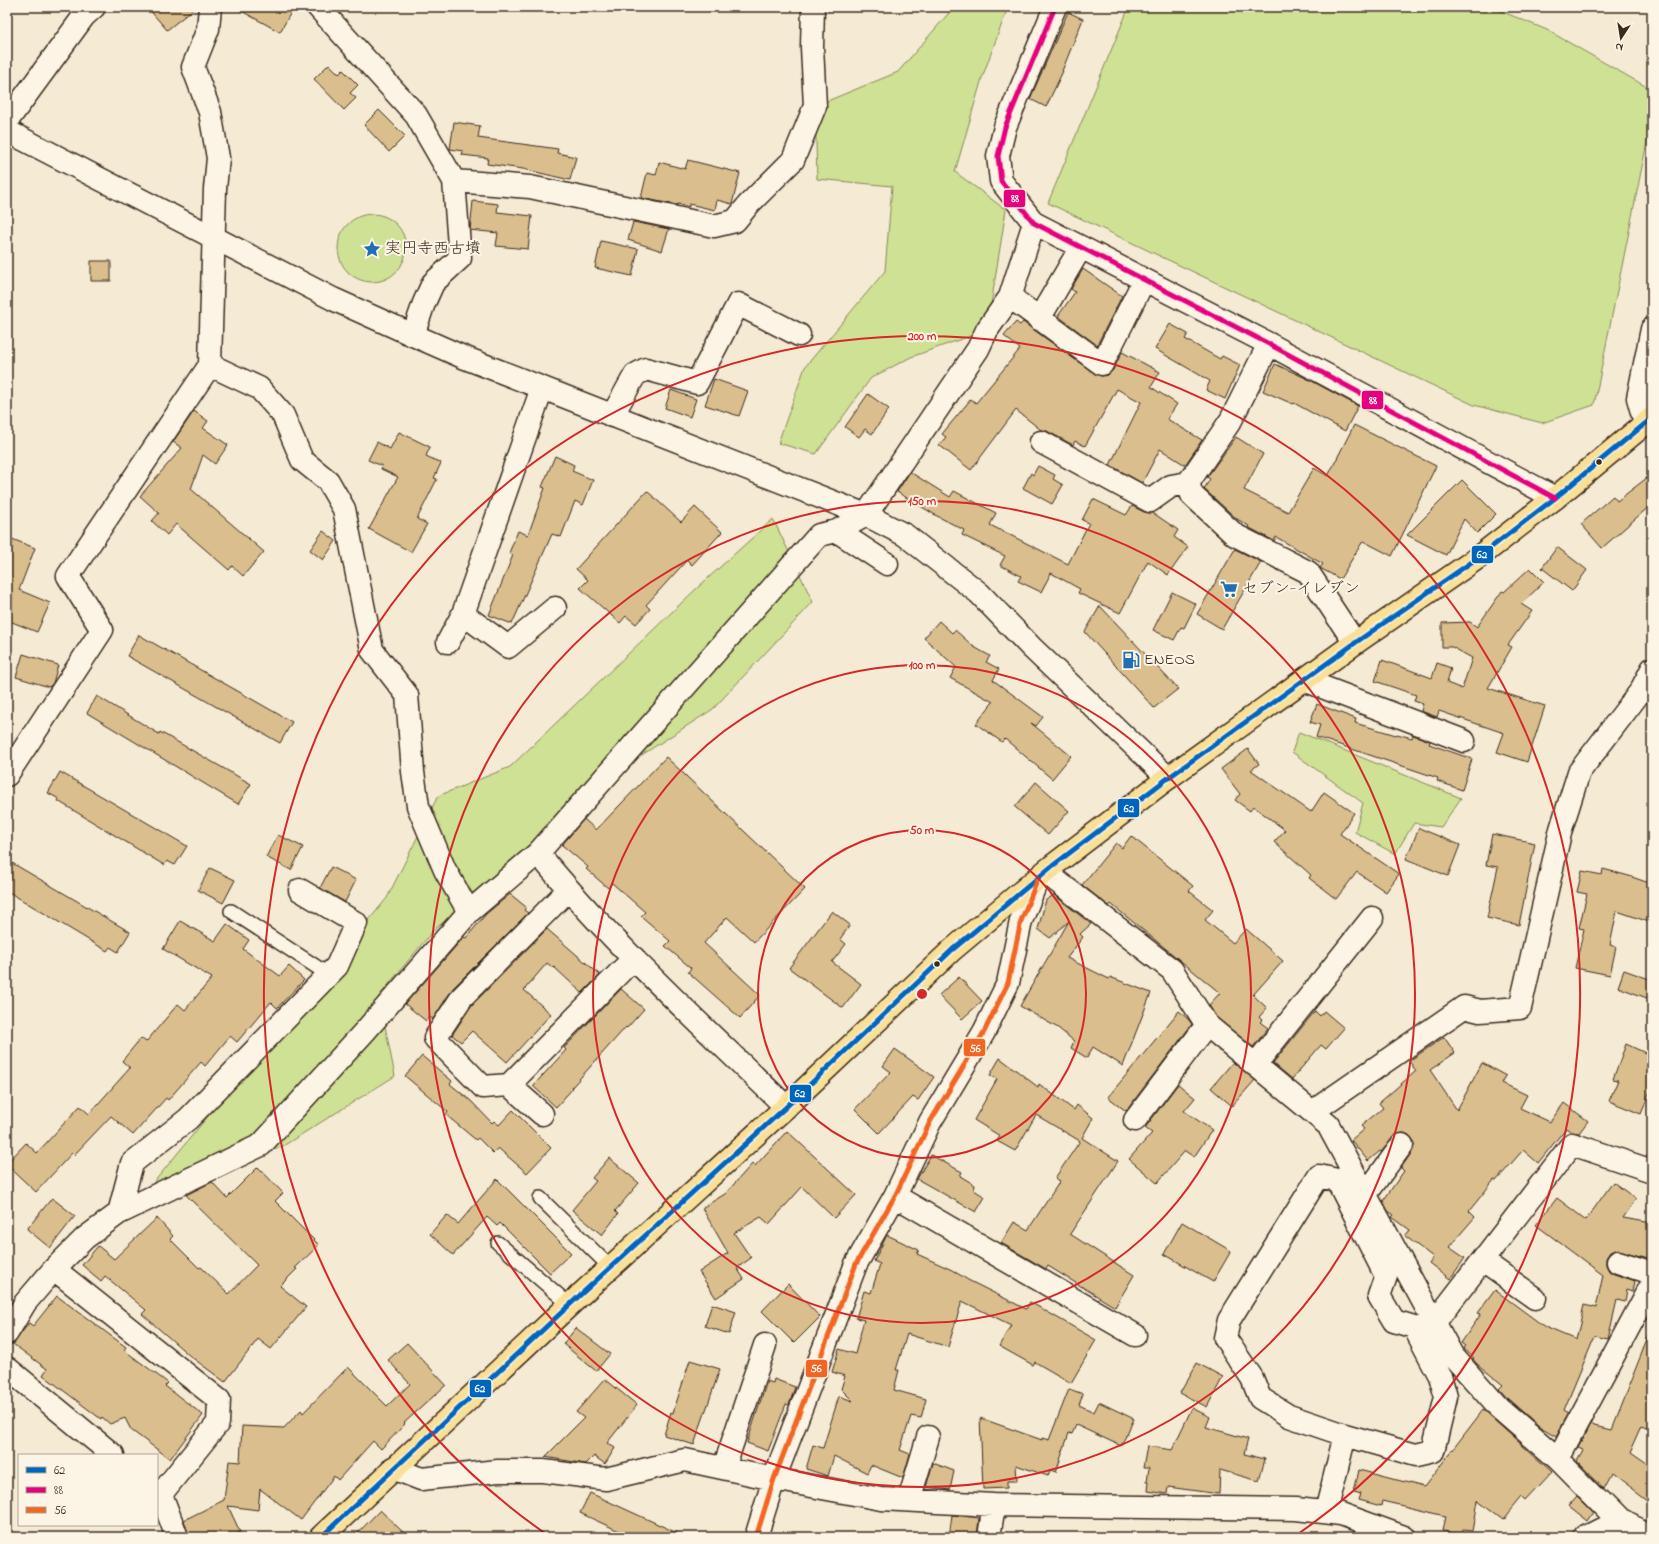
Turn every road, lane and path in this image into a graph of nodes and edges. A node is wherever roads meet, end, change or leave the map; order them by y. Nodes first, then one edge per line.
1 (94, 7) edge
2 (210, 7) edge
3 (318, 7) edge
4 (813, 7) edge
5 (1055, 7) edge
6 (7, 121) edge
7 (7, 131) edge
8 (454, 181) junction
9 (1034, 223) junction
10 (214, 238) junction
11 (1081, 247) junction
12 (1144, 280) junction
13 (1010, 297) junction
14 (1039, 319) junction
15 (1652, 329) edge
16 (413, 335) junction
17 (799, 335) dead end
18 (1269, 344) junction
19 (210, 365) junction
20 (542, 388) junction
21 (612, 416) junction
22 (1650, 425) edge
23 (1042, 442) dead end
24 (1188, 483) junction
25 (1555, 498) junction
26 (866, 515) junction
27 (837, 531) junction
28 (887, 564) dead end
29 (555, 608) dead end
30 (463, 614) junction
31 (448, 642) dead end
32 (1355, 643) junction
33 (1652, 669) edge
34 (1304, 680) junction
35 (1464, 741) dead end
36 (7, 775) edge
37 (1168, 778) junction
38 (538, 853) junction
39 (1042, 875) junction
40 (300, 890) dead end
41 (568, 890) junction
42 (231, 911) dead end
43 (469, 912) junction
44 (1372, 918) dead end
45 (634, 958) junction
46 (329, 975) junction
47 (1207, 1025) junction
48 (1255, 1065) junction
49 (509, 1085) junction
50 (786, 1107) junction
51 (1312, 1112) junction
52 (542, 1114) dead end
53 (1136, 1120) dead end
54 (1402, 1145) dead end
55 (1652, 1171) edge
56 (1366, 1194) junction
57 (895, 1196) junction
58 (540, 1198) dead end
59 (119, 1213) junction
60 (498, 1243) dead end
61 (1483, 1260) junction
62 (1618, 1262) dead end
63 (610, 1268) junction
64 (54, 1269) junction
65 (1652, 1273) edge
66 (1652, 1284) edge
67 (1535, 1298) dead end
68 (570, 1305) junction
69 (1435, 1322) junction
70 (7, 1333) edge
71 (1135, 1335) dead end
72 (765, 1345) dead end
73 (7, 1368) edge
74 (1345, 1435) junction
75 (928, 1437) dead end
76 (112, 1454) edge
77 (1558, 1459) junction
78 (393, 1468) junction
79 (724, 1468) junction
80 (774, 1479) junction
81 (159, 1492) edge
82 (909, 1500) junction
83 (994, 1505) junction
84 (1326, 1512) junction
85 (1619, 1521) junction
86 (1392, 1535) edge
87 (1652, 1535) edge
88 (177, 1537) edge
89 (321, 1537) edge
90 (756, 1537) edge
91 (989, 1537) edge
92 (1587, 1537) edge

1 - 6 street
2 - 10 street
3 - 8 street
4 - 8 street
5 - 9 street
7 - 10 street
8 - 16 street
9 - 11 street
9 - 13 street
10 - 16 street
10 - 19 street
11 - 12 street
11 - 14 street
12 - 14 street
12 - 18 street
13 - 14 street
13 - 26 street
15 - 22 street
16 - 20 street
17 - 21 street
18 - 24 street
18 - 25 street
19 - 36 street
19 - 43 street
20 - 21 street
20 - 30 street
21 - 26 street
22 - 25 main road
23 - 24 street
24 - 32 street
25 - 32 main road
26 - 27 street
26 - 37 street
27 - 28 street
27 - 38 street
29 - 30 street
30 - 31 street
32 - 34 main road
33 - 51 street
34 - 35 street
34 - 37 main road
37 - 39 main road
38 - 41 street
38 - 43 street
39 - 47 street
39 - 50 main road
39 - 57 street
40 - 46 street
41 - 45 street
41 - 49 street
42 - 46 lane
43 - 59 street
44 - 48 street
45 - 49 street
45 - 50 street
46 - 59 street
47 - 48 street
47 - 53 street
48 - 51 street
49 - 52 street
50 - 63 main road
51 - 56 street
54 - 56 street
55 - 61 street
56 - 69 street
57 - 71 street
57 - 80 street
58 - 63 lane
59 - 64 street
60 - 68 lane
61 - 67 street
61 - 69 street
62 - 65 street
63 - 68 main road
64 - 70 street
64 - 81 street
66 - 77 street
68 - 78 main road
69 - 77 street
72 - 79 street
73 - 76 street
74 - 74 street
74 - 84 street
75 - 82 street
77 - 85 street
78 - 79 street
78 - 89 main road
79 - 80 street
80 - 82 street
80 - 90 street
81 - 88 street
82 - 83 street
83 - 84 street
83 - 91 street
84 - 86 street
85 - 87 street
85 - 92 street

